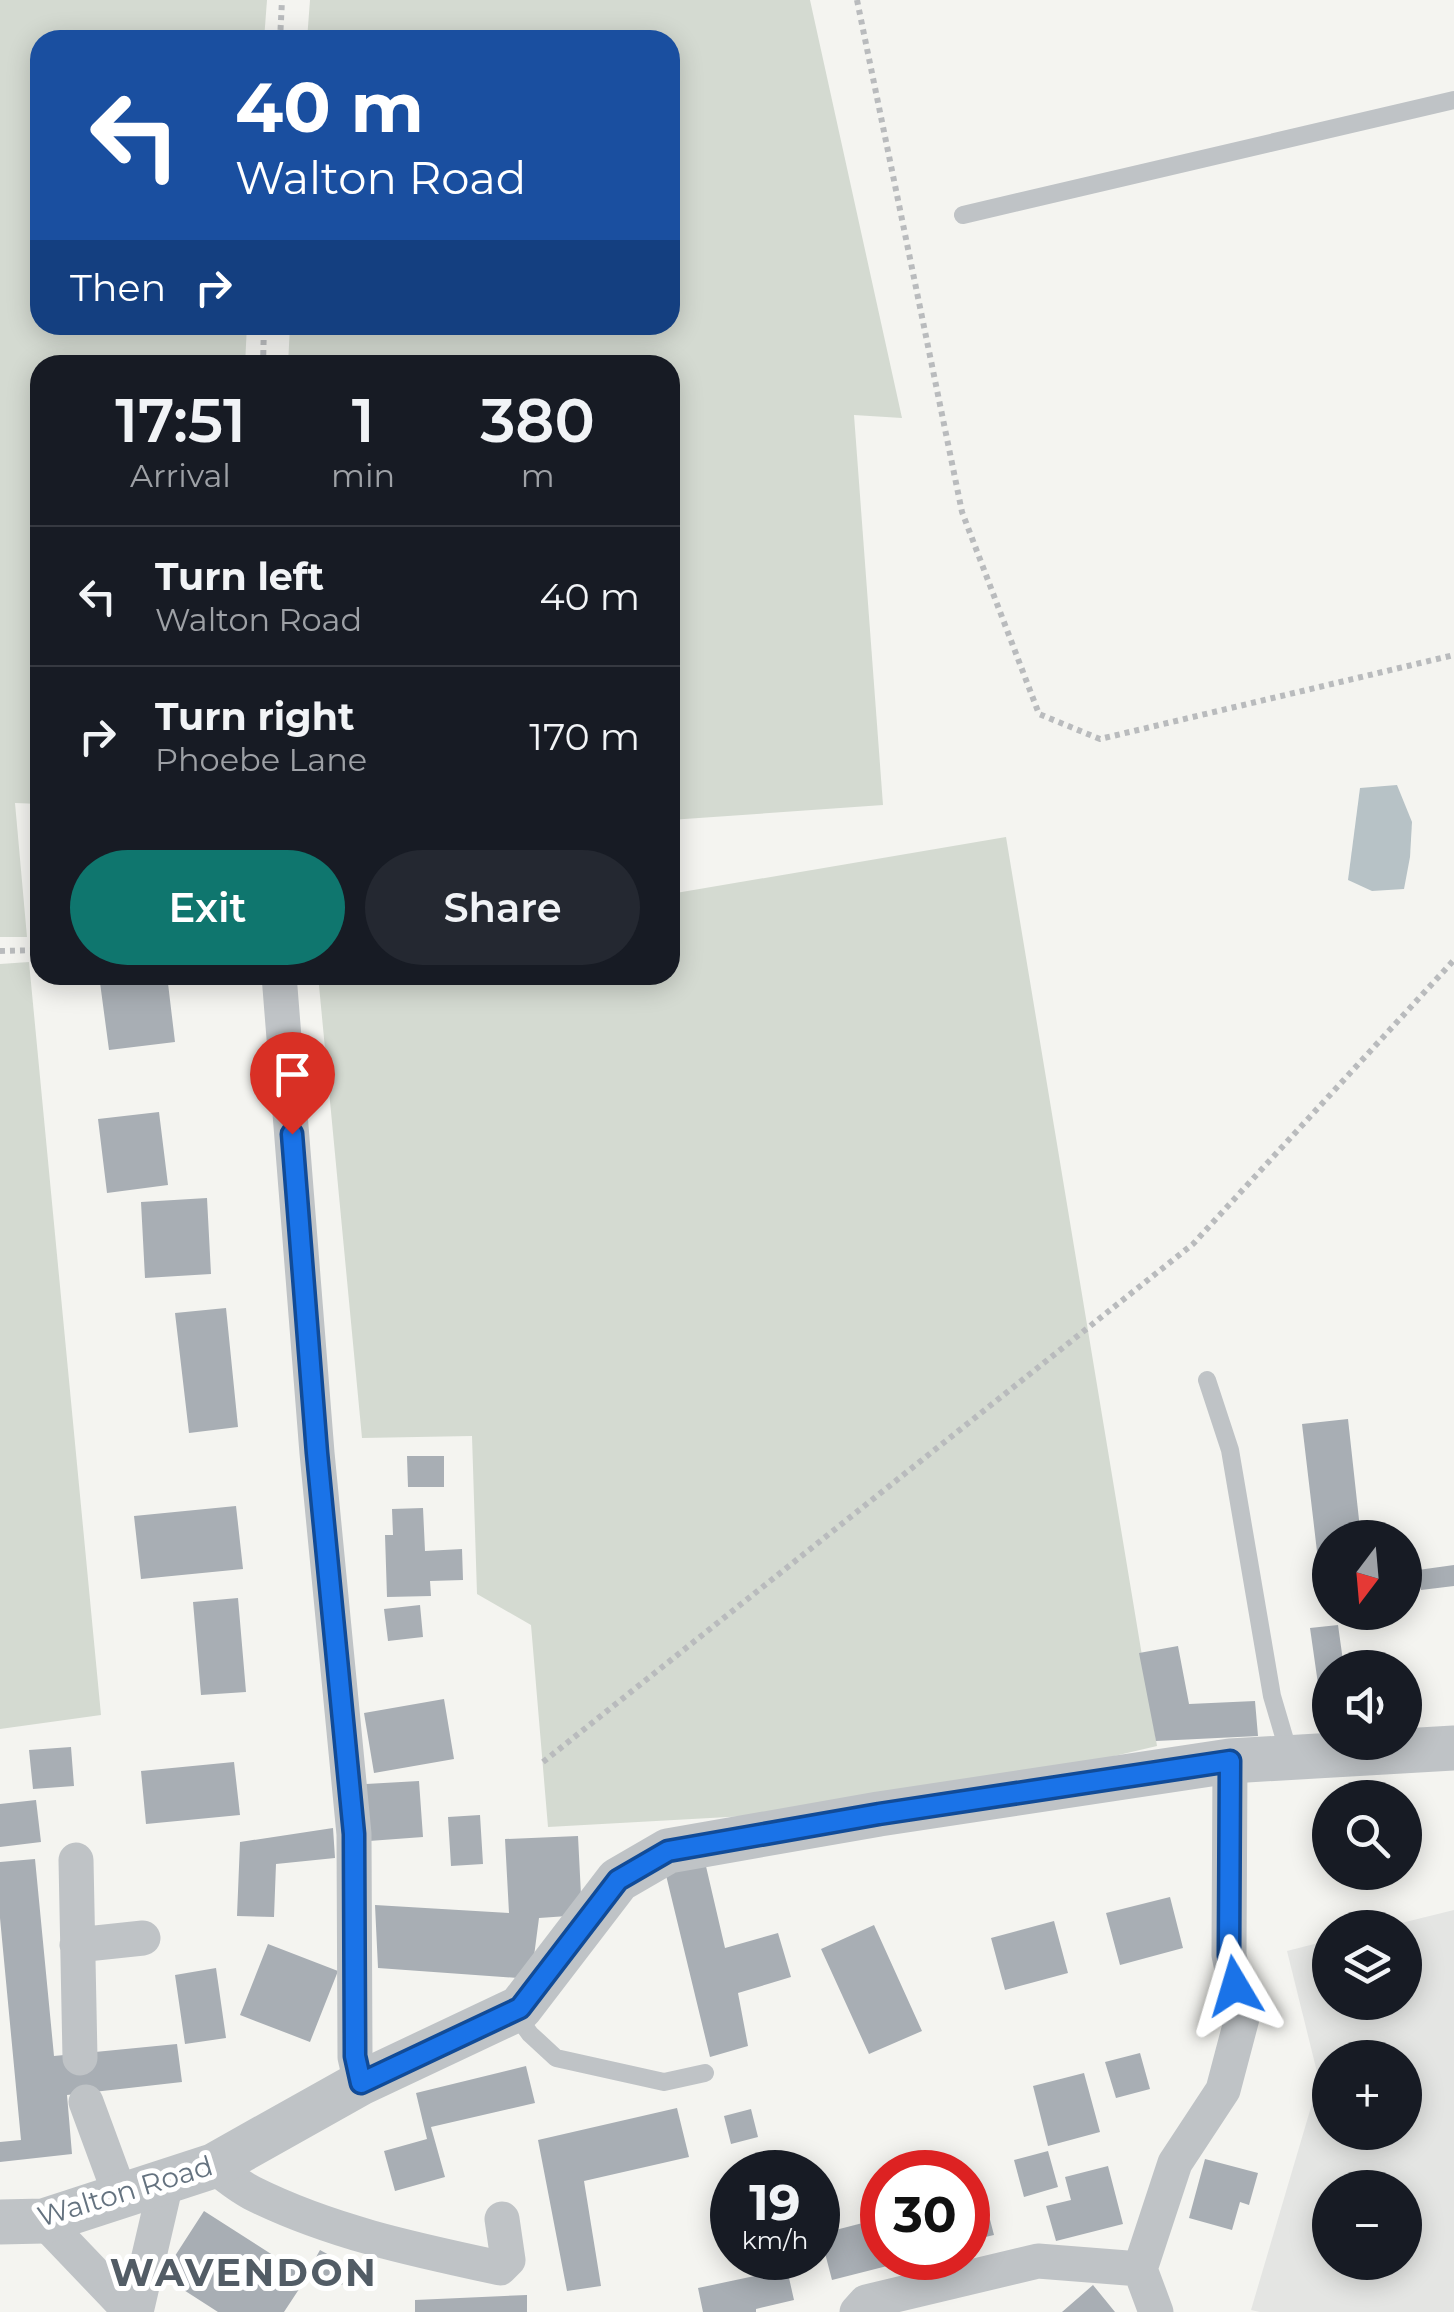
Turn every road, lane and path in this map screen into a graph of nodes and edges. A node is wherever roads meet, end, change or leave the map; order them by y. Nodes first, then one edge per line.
1 (282, 0) edge
2 (858, 0) edge
3 (280, 30) edge
4 (1454, 100) edge
5 (963, 215) dead end
6 (1454, 655) edge
7 (30, 950) edge
8 (0, 951) edge
9 (1454, 960) edge
10 (279, 985) edge
11 (1207, 1380) dead end
12 (1454, 1748) edge
13 (1290, 1758) junction
14 (1230, 1761) junction
15 (543, 1762) dead end
16 (76, 1860) dead end
17 (142, 1938) dead end
18 (78, 1945) junction
19 (513, 2012) junction
20 (80, 2058) dead end
21 (705, 2073) dead end
22 (361, 2083) junction
23 (86, 2102) dead end
24 (213, 2166) junction
25 (166, 2183) junction
26 (122, 2197) junction
27 (502, 2219) dead end
28 (22, 2221) edge
29 (1140, 2269) junction
30 (134, 2312) edge
31 (858, 2312) edge
32 (1156, 2312) edge

1 - 3 path
2 - 6 path
4 - 5 lane
7 - 8 path
9 - 15 path
10 - 22 street
11 - 13 lane
12 - 13 street, Walton Road
13 - 14 street, Walton Road
14 - 19 street, Walton Road
14 - 29 street
16 - 18 street
17 - 18 street
18 - 20 street
19 - 21 lane
19 - 22 street, Walton Road
22 - 24 street, Walton Road
23 - 26 street
24 - 25 street, Walton Road
24 - 27 street
25 - 26 street, Walton Road
25 - 30 street
26 - 28 street, Walton Road
28 - 30 street
29 - 31 street
29 - 32 street

